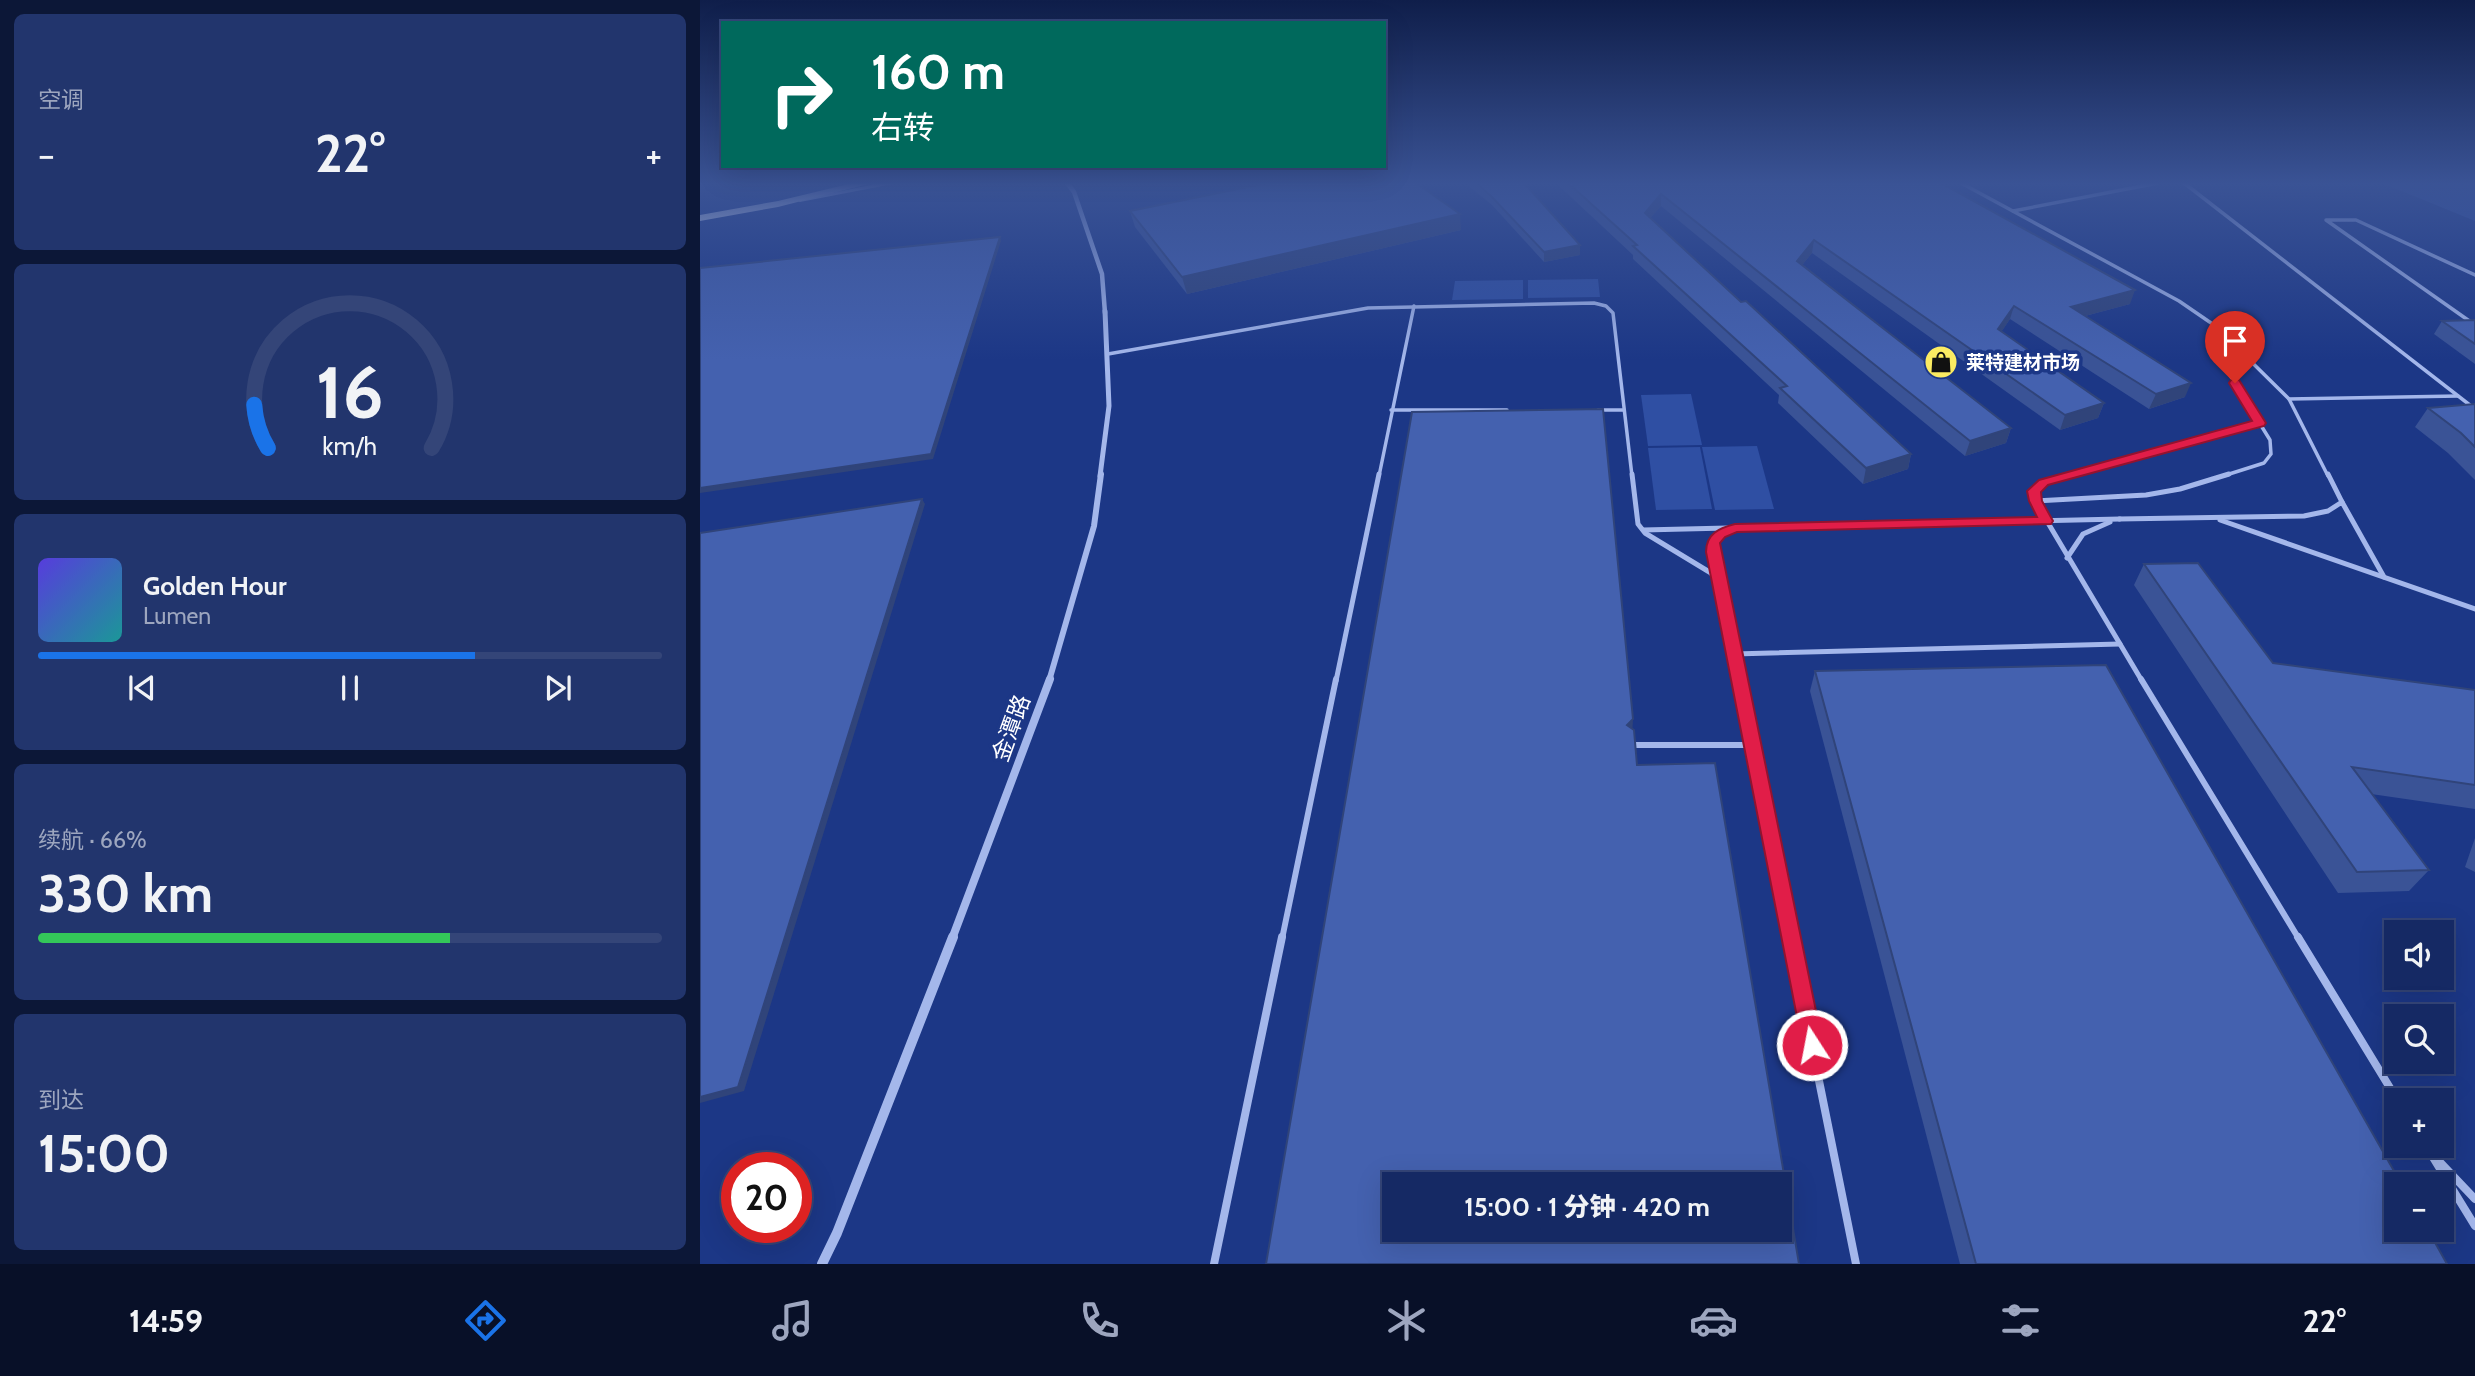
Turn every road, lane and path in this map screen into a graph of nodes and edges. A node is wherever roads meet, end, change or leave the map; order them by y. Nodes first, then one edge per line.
1 (1091, 242) edge
2 (2069, 242) edge
3 (2260, 242) edge
4 (2357, 242) edge
5 (2404, 242) edge
6 (2475, 275) edge
7 (1414, 305) junction
8 (2475, 325) edge
9 (1108, 354) junction
10 (2244, 354) junction
11 (2459, 396) junction
12 (2290, 399) junction
13 (2475, 409) edge
14 (1515, 410) edge
15 (1597, 410) edge
16 (1625, 410) junction
17 (1391, 411) junction
18 (2259, 423) junction
19 (2035, 501) junction
20 (2342, 502) junction
21 (2213, 518) junction
22 (2120, 519) junction
23 (2046, 521) junction
24 (1735, 528) junction
25 (1643, 530) junction
26 (2067, 558) junction
27 (2384, 577) junction
28 (1720, 586) junction
29 (2475, 609) edge
30 (2120, 644) junction
31 (1734, 654) junction
32 (1632, 745) edge
33 (1752, 745) junction
34 (2390, 1088) edge
35 (2433, 1158) edge
36 (2436, 1158) edge
37 (2475, 1199) edge
38 (2475, 1226) edge
39 (822, 1264) edge
40 (1214, 1264) edge
41 (1856, 1264) edge

1 - 9 street, 金潭路
2 - 10 lane
3 - 11 lane
4 - 8 lane
5 - 6 lane
7 - 9 lane
7 - 16 lane
7 - 17 lane
9 - 39 street, 金潭路
10 - 12 lane
10 - 18 lane
11 - 12 lane
11 - 13 lane
12 - 20 lane
14 - 17 lane
15 - 16 lane
16 - 25 lane
17 - 40 lane
18 - 19 lane
18 - 19 lane
19 - 23 lane
20 - 21 lane
20 - 27 lane
21 - 22 lane
21 - 27 lane
22 - 23 lane
22 - 26 lane
23 - 24 lane
23 - 26 lane
24 - 25 lane
24 - 28 lane
25 - 28 lane
26 - 30 lane
27 - 29 lane
28 - 31 lane
30 - 31 lane
30 - 34 lane
31 - 33 lane
32 - 33 lane
33 - 41 lane
35 - 38 lane
36 - 37 lane

